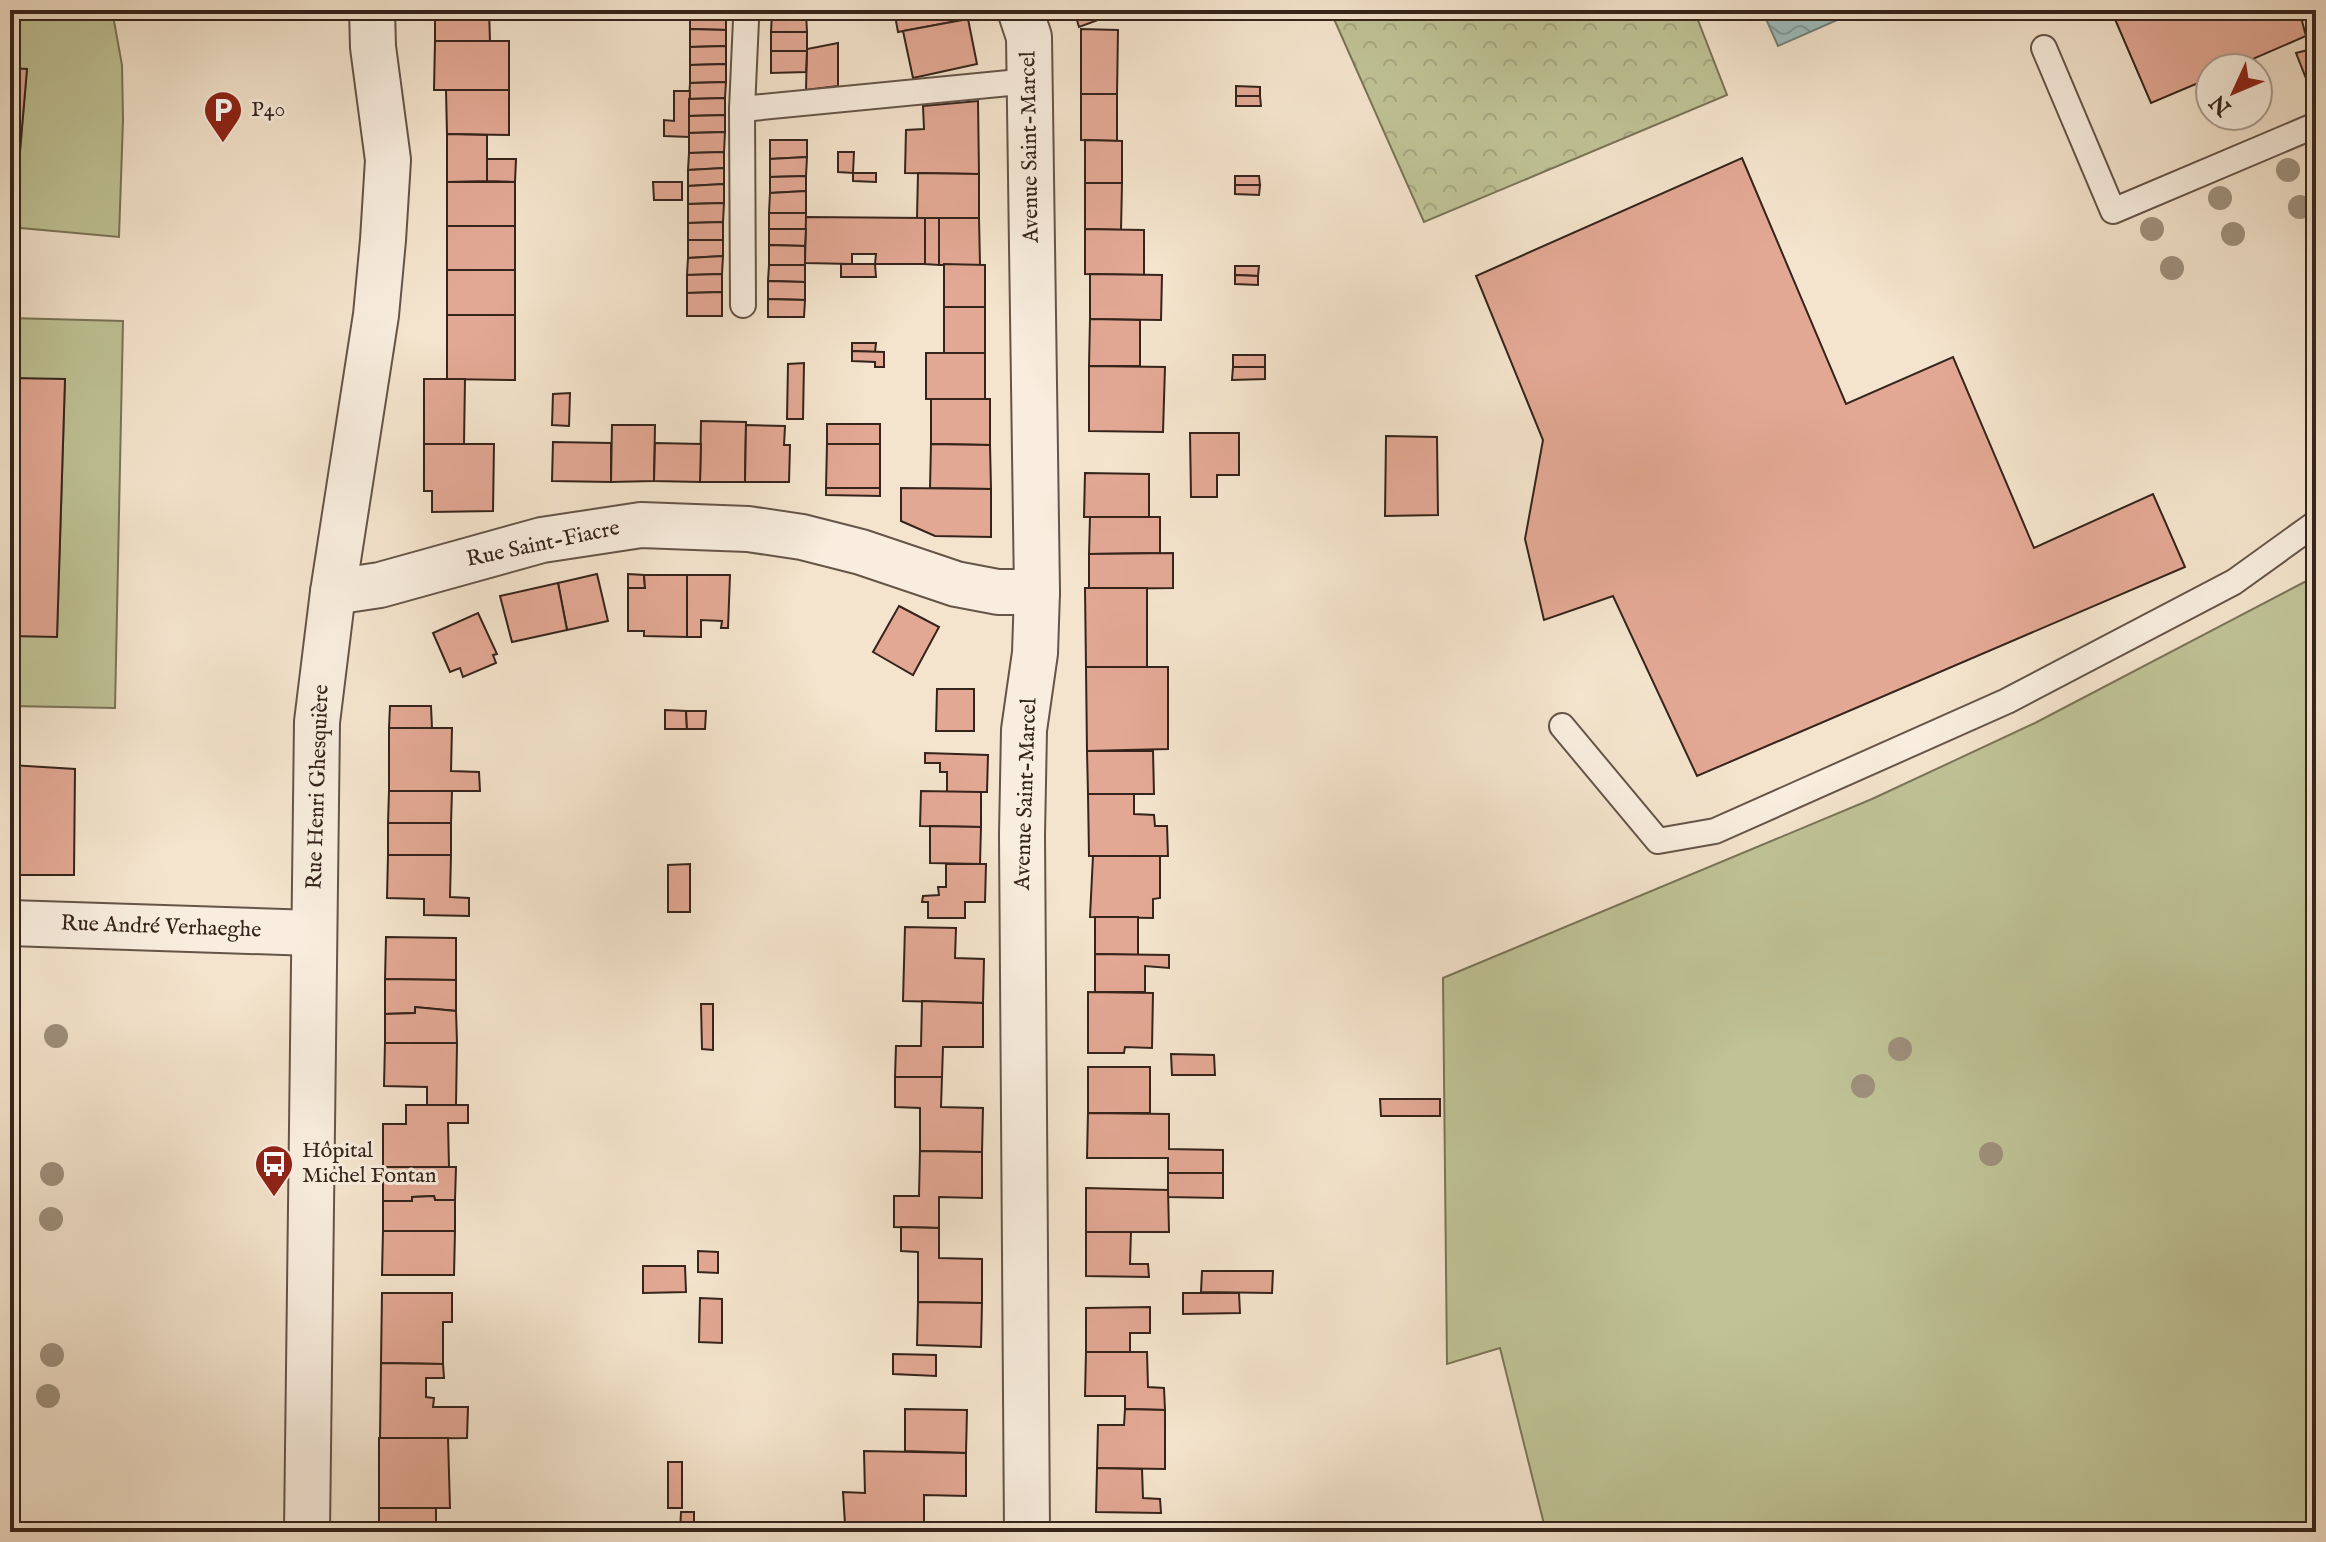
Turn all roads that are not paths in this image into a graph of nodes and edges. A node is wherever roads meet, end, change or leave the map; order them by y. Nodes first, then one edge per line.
1 (1020, 10) edge
2 (746, 20) dead end
3 (369, 22) edge
4 (2044, 48) dead end
5 (1029, 81) junction
6 (742, 109) junction
7 (2316, 125) edge
8 (743, 305) dead end
9 (2316, 523) edge
10 (333, 592) junction
11 (1037, 592) junction
12 (1562, 726) dead end
13 (10, 923) edge
14 (313, 933) junction
15 (307, 1532) edge
16 (1027, 1532) edge

1 - 5 street, Avenue Saint-Marcel
2 - 6 lane
3 - 10 street, Rue Henri Ghesquière
4 - 7 lane
5 - 6 lane
5 - 11 street, Avenue Saint-Marcel
6 - 8 lane
9 - 12 lane
10 - 11 street, Rue Saint-Fiacre
10 - 14 street, Rue Henri Ghesquière
11 - 16 street, Avenue Saint-Marcel
13 - 14 street, Rue André Verhaeghe
14 - 15 street, Rue Henri Ghesquière

